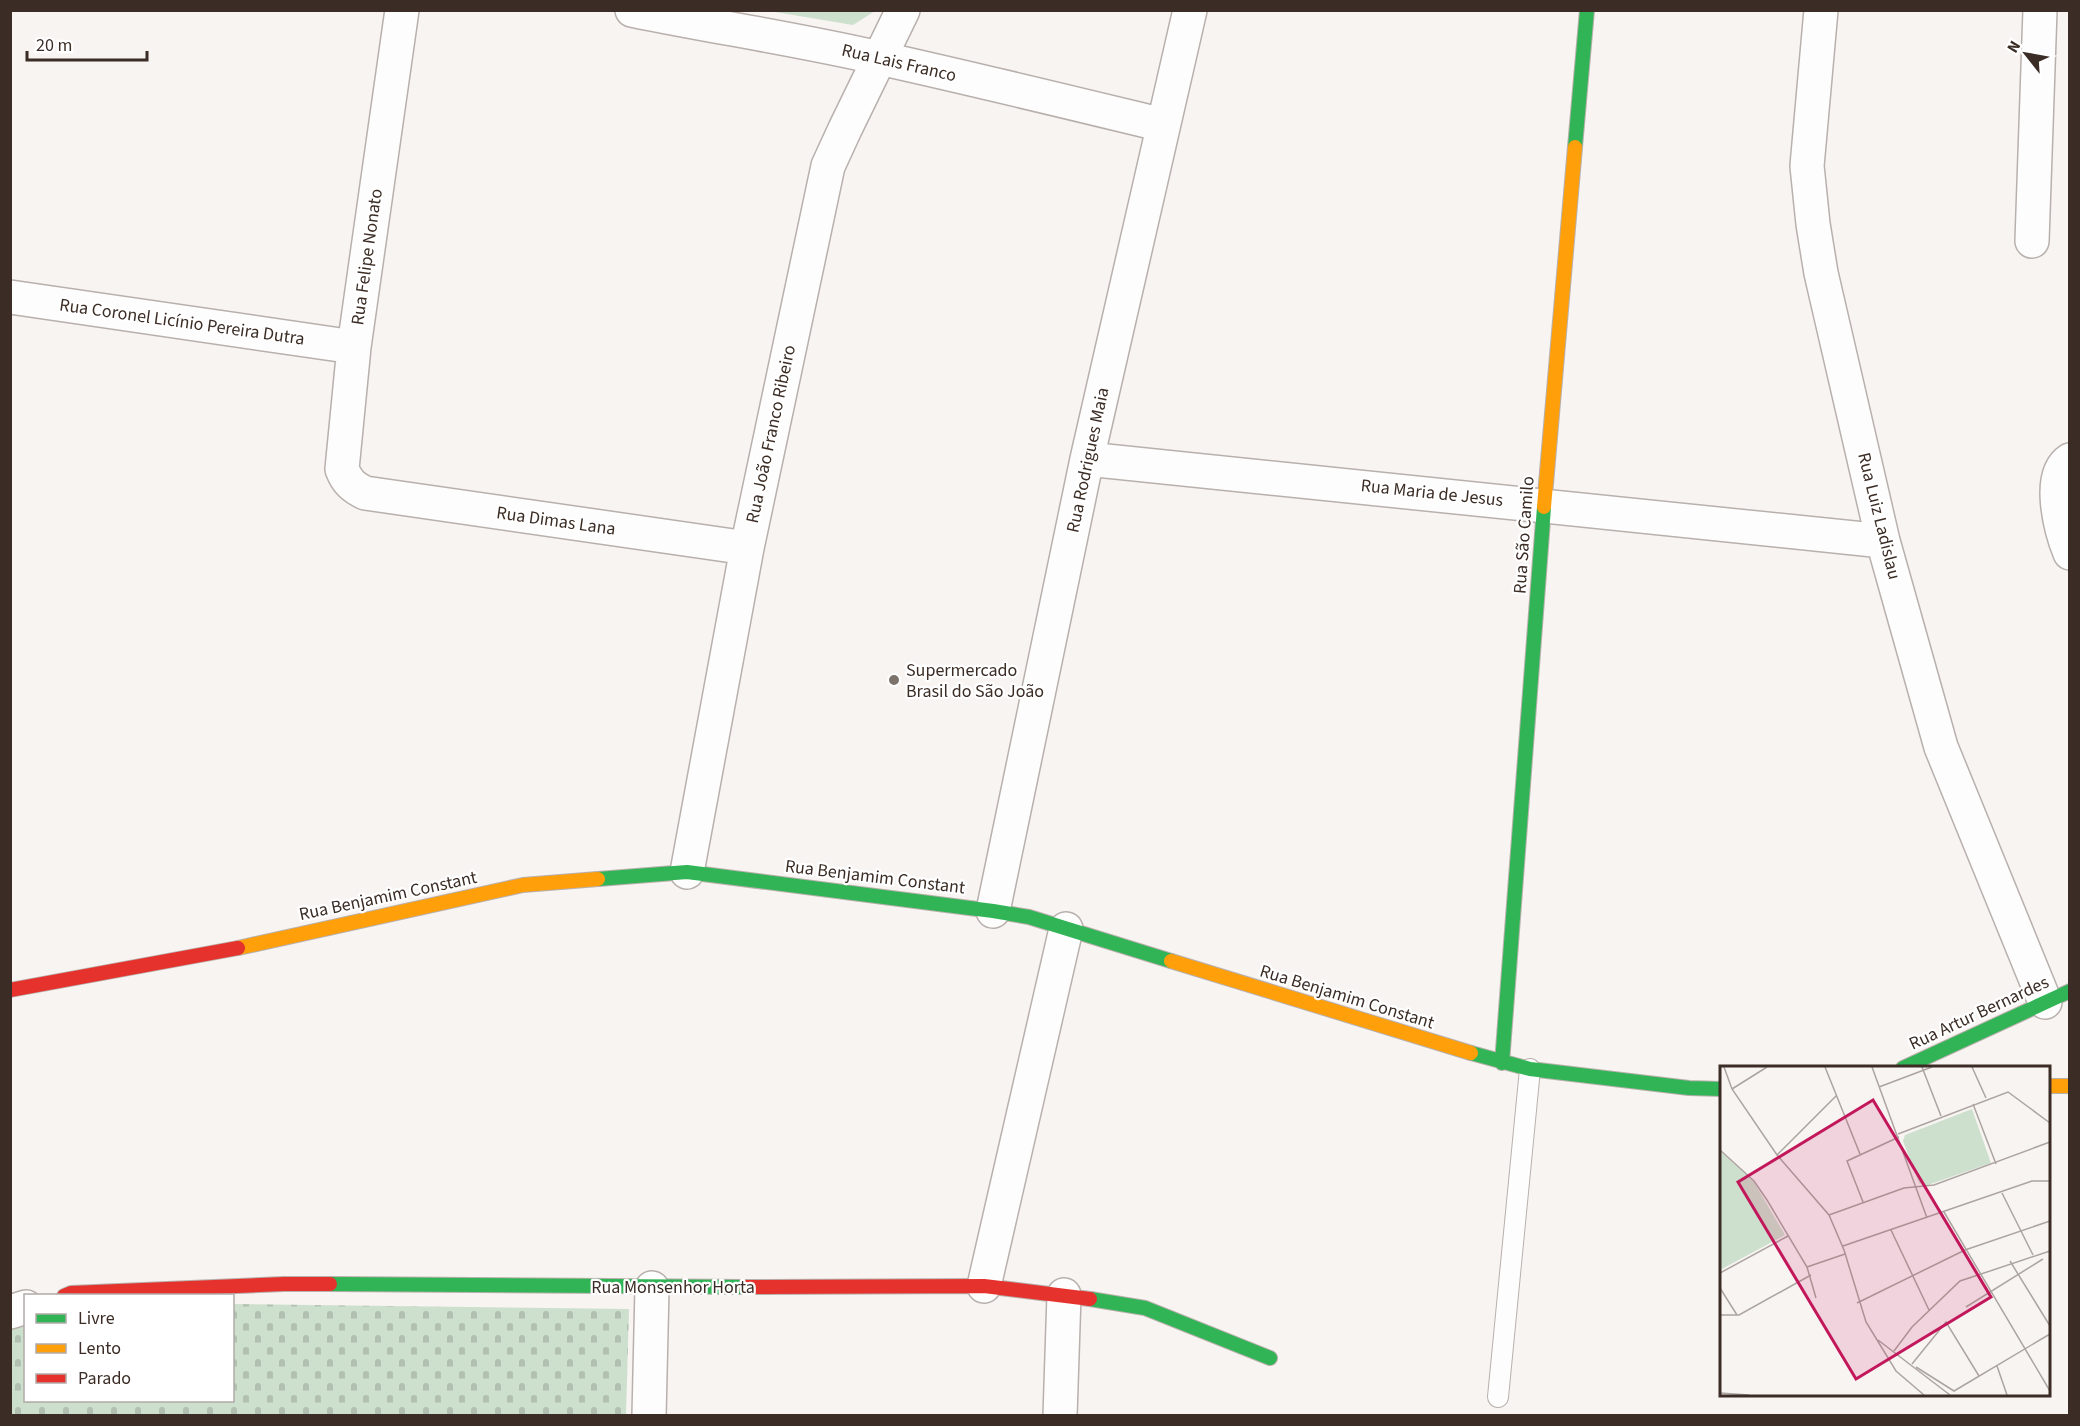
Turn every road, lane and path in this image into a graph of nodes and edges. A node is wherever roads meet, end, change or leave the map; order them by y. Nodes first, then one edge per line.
1 (402, 10) edge
2 (632, 10) edge
3 (903, 10) edge
4 (1190, 10) edge
5 (1587, 10) edge
6 (1821, 10) edge
7 (2040, 10) edge
8 (879, 58) junction
9 (1163, 125) junction
10 (2032, 241) dead end
11 (10, 297) edge
12 (354, 347) junction
13 (1087, 459) junction
14 (2070, 460) edge
15 (365, 493) joint
16 (1544, 504) junction
17 (1883, 541) junction
18 (747, 548) junction
19 (2070, 553) edge
20 (687, 872) junction
21 (993, 911) junction
22 (1066, 929) junction
23 (10, 990) edge
24 (2057, 997) edge
25 (1502, 1063) junction
26 (1907, 1066) edge
27 (1530, 1069) junction
28 (2050, 1086) edge
29 (2070, 1086) edge
30 (1720, 1089) edge
31 (984, 1286) junction
32 (652, 1288) junction
33 (69, 1294) edge
34 (1064, 1295) junction
35 (1270, 1358) dead end
36 (1498, 1396) dead end
37 (648, 1416) edge
38 (1060, 1416) edge

1 - 12 street, Rua Felipe Nonato
2 - 8 street, Rua Lais Franco
3 - 8 street, Rua João Franco Ribeiro
4 - 9 street, Rua Rodrigues Maia
5 - 16 street, Rua São Camilo
6 - 17 street, Rua Luiz Ladislau
7 - 10 street
8 - 9 street, Rua Lais Franco
8 - 18 street, Rua João Franco Ribeiro
9 - 13 street, Rua Rodrigues Maia
11 - 12 street, Rua Coronel Licínio Pereira Dutra
12 - 15 street, Rua Felipe Nonato
13 - 16 street, Rua Maria de Jesus
13 - 21 street, Rua Rodrigues Maia
14 - 19 street
15 - 18 street, Rua Dimas Lana
16 - 17 street, Rua Maria de Jesus
16 - 25 street, Rua São Camilo
17 - 24 street, Rua Luiz Ladislau
18 - 20 street, Rua João Franco Ribeiro
20 - 21 street, Rua Benjamim Constant
20 - 23 street, Rua Benjamim Constant
21 - 22 street, Rua Benjamim Constant
22 - 25 street, Rua Benjamim Constant
22 - 31 street
24 - 26 street, Rua Artur Bernardes
25 - 27 street, Rua Benjamim Constant
27 - 30 street, Rua Benjamim Constant
27 - 36 lane
28 - 29 street
31 - 32 street, Rua Monsenhor Horta
31 - 34 street, Rua Monsenhor Horta
32 - 33 street, Rua Monsenhor Horta
32 - 37 street
34 - 35 street, Rua Monsenhor Horta
34 - 38 street

